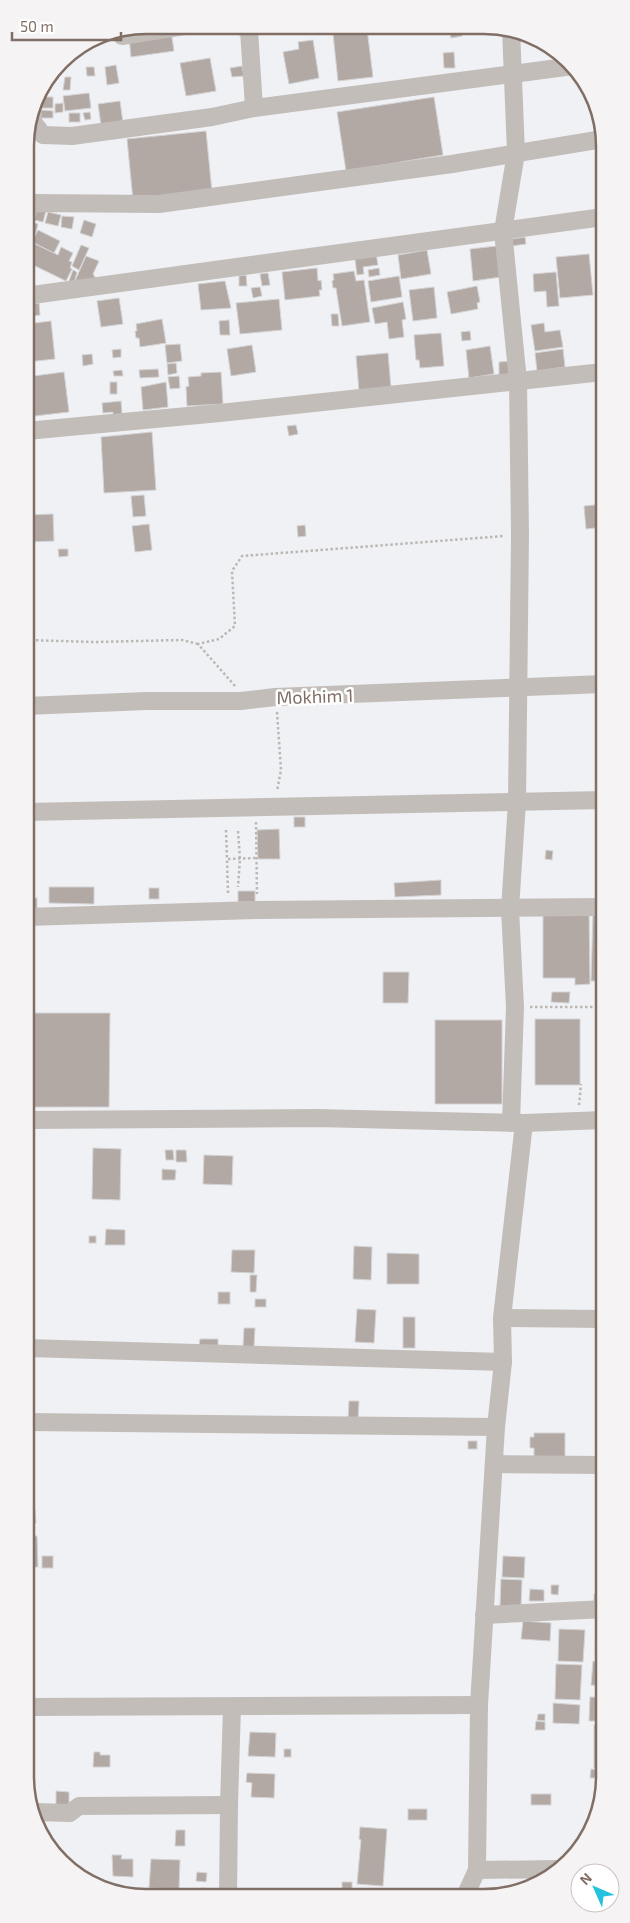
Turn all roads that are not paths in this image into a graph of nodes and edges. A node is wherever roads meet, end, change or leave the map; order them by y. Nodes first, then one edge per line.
1 (249, 34) edge
2 (511, 37) edge
3 (563, 67) edge
4 (512, 74) junction
5 (254, 108) junction
6 (36, 126) edge
7 (596, 140) edge
8 (516, 153) junction
9 (34, 203) edge
10 (596, 218) edge
11 (503, 231) junction
12 (34, 295) edge
13 (596, 373) edge
14 (518, 381) junction
15 (34, 430) edge
16 (596, 684) edge
17 (518, 687) junction
18 (34, 706) edge
19 (596, 800) edge
20 (517, 802) junction
21 (34, 812) edge
22 (596, 907) edge
23 (510, 908) junction
24 (34, 917) edge
25 (34, 1120) edge
26 (596, 1120) edge
27 (518, 1123) junction
28 (502, 1318) junction
29 (596, 1320) edge
30 (34, 1348) edge
31 (503, 1362) junction
32 (34, 1422) edge
33 (496, 1427) junction
34 (494, 1464) junction
35 (596, 1465) edge
36 (596, 1609) edge
37 (484, 1615) junction
38 (479, 1705) junction
39 (34, 1707) edge
40 (232, 1708) junction
41 (229, 1806) junction
42 (40, 1812) edge
43 (547, 1869) edge
44 (477, 1870) junction
45 (228, 1889) edge
46 (468, 1889) edge

1 - 5 street
2 - 4 street
3 - 4 street
4 - 5 street
4 - 8 street
5 - 6 street
7 - 8 street
8 - 9 street
8 - 11 street
10 - 11 street
11 - 12 street
11 - 14 street
13 - 14 street
14 - 15 street
14 - 17 street
16 - 17 street, Mokhim 1
17 - 18 street, Mokhim 1
17 - 20 street
19 - 20 street
20 - 21 street
20 - 23 street
22 - 23 street
23 - 24 street
23 - 27 street
25 - 27 street
26 - 27 street
27 - 28 street
28 - 29 street
28 - 31 street
30 - 31 street
31 - 33 street
32 - 33 street
33 - 34 street
34 - 35 street
34 - 37 street
36 - 37 street
37 - 38 street
38 - 40 street
38 - 44 street
39 - 40 street
40 - 41 street
41 - 42 street
41 - 45 street
43 - 44 street
44 - 46 street

